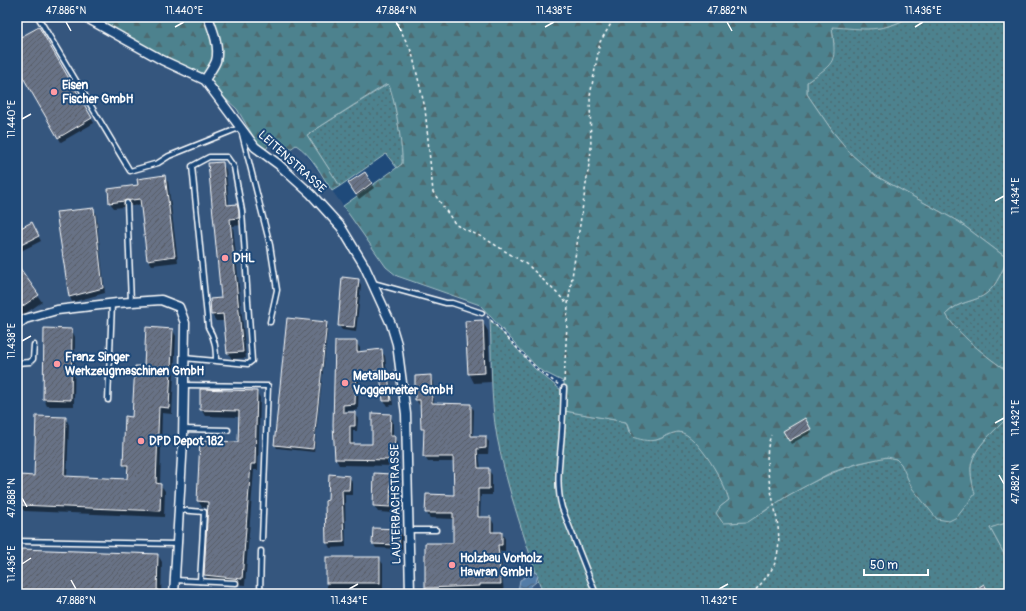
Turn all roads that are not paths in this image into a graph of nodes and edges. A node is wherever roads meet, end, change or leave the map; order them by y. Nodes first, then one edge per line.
1 (38, 17) edge
2 (85, 17) edge
3 (208, 17) edge
4 (205, 80) junction
5 (240, 130) junction
6 (127, 203) dead end
7 (373, 283) junction
8 (131, 302) junction
9 (112, 304) junction
10 (482, 313) road end
11 (270, 322) dead end
12 (17, 325) edge
13 (34, 345) dead end
14 (184, 358) junction
15 (216, 361) junction
16 (17, 363) edge
17 (184, 385) junction
18 (564, 388) road end
19 (108, 400) dead end
20 (406, 414) joint
21 (183, 428) junction
22 (228, 430) dead end
23 (179, 510) junction
24 (408, 530) junction
25 (436, 530) dead end
26 (262, 539) dead end
27 (17, 541) edge
28 (177, 544) junction
29 (261, 551) dead end
30 (175, 580) junction
31 (200, 581) junction
32 (236, 583) dead end
33 (410, 593) edge
34 (174, 594) edge
35 (260, 594) edge
36 (350, 594) edge
37 (596, 594) edge

1 - 5 lane
2 - 4 street, LEITENSTRASSE
3 - 4 street
4 - 5 street, LEITENSTRASSE
5 - 7 street, LEITENSTRASSE
5 - 11 lane
6 - 8 lane
7 - 10 lane
7 - 20 street, LEITENSTRASSE
8 - 9 street
8 - 14 street
9 - 12 street
9 - 19 lane
13 - 16 lane
14 - 15 lane
14 - 17 street
15 - 15 lane
17 - 21 street
17 - 26 lane
18 - 37 lane
20 - 24 street, LAUTERBACHSTRASSE
21 - 22 lane
21 - 23 street
23 - 28 street
23 - 31 lane
24 - 25 lane
24 - 33 street, LAUTERBACHSTRASSE
27 - 28 lane
28 - 30 street
29 - 35 lane
30 - 31 lane
30 - 34 street
31 - 32 lane
33 - 36 lane

